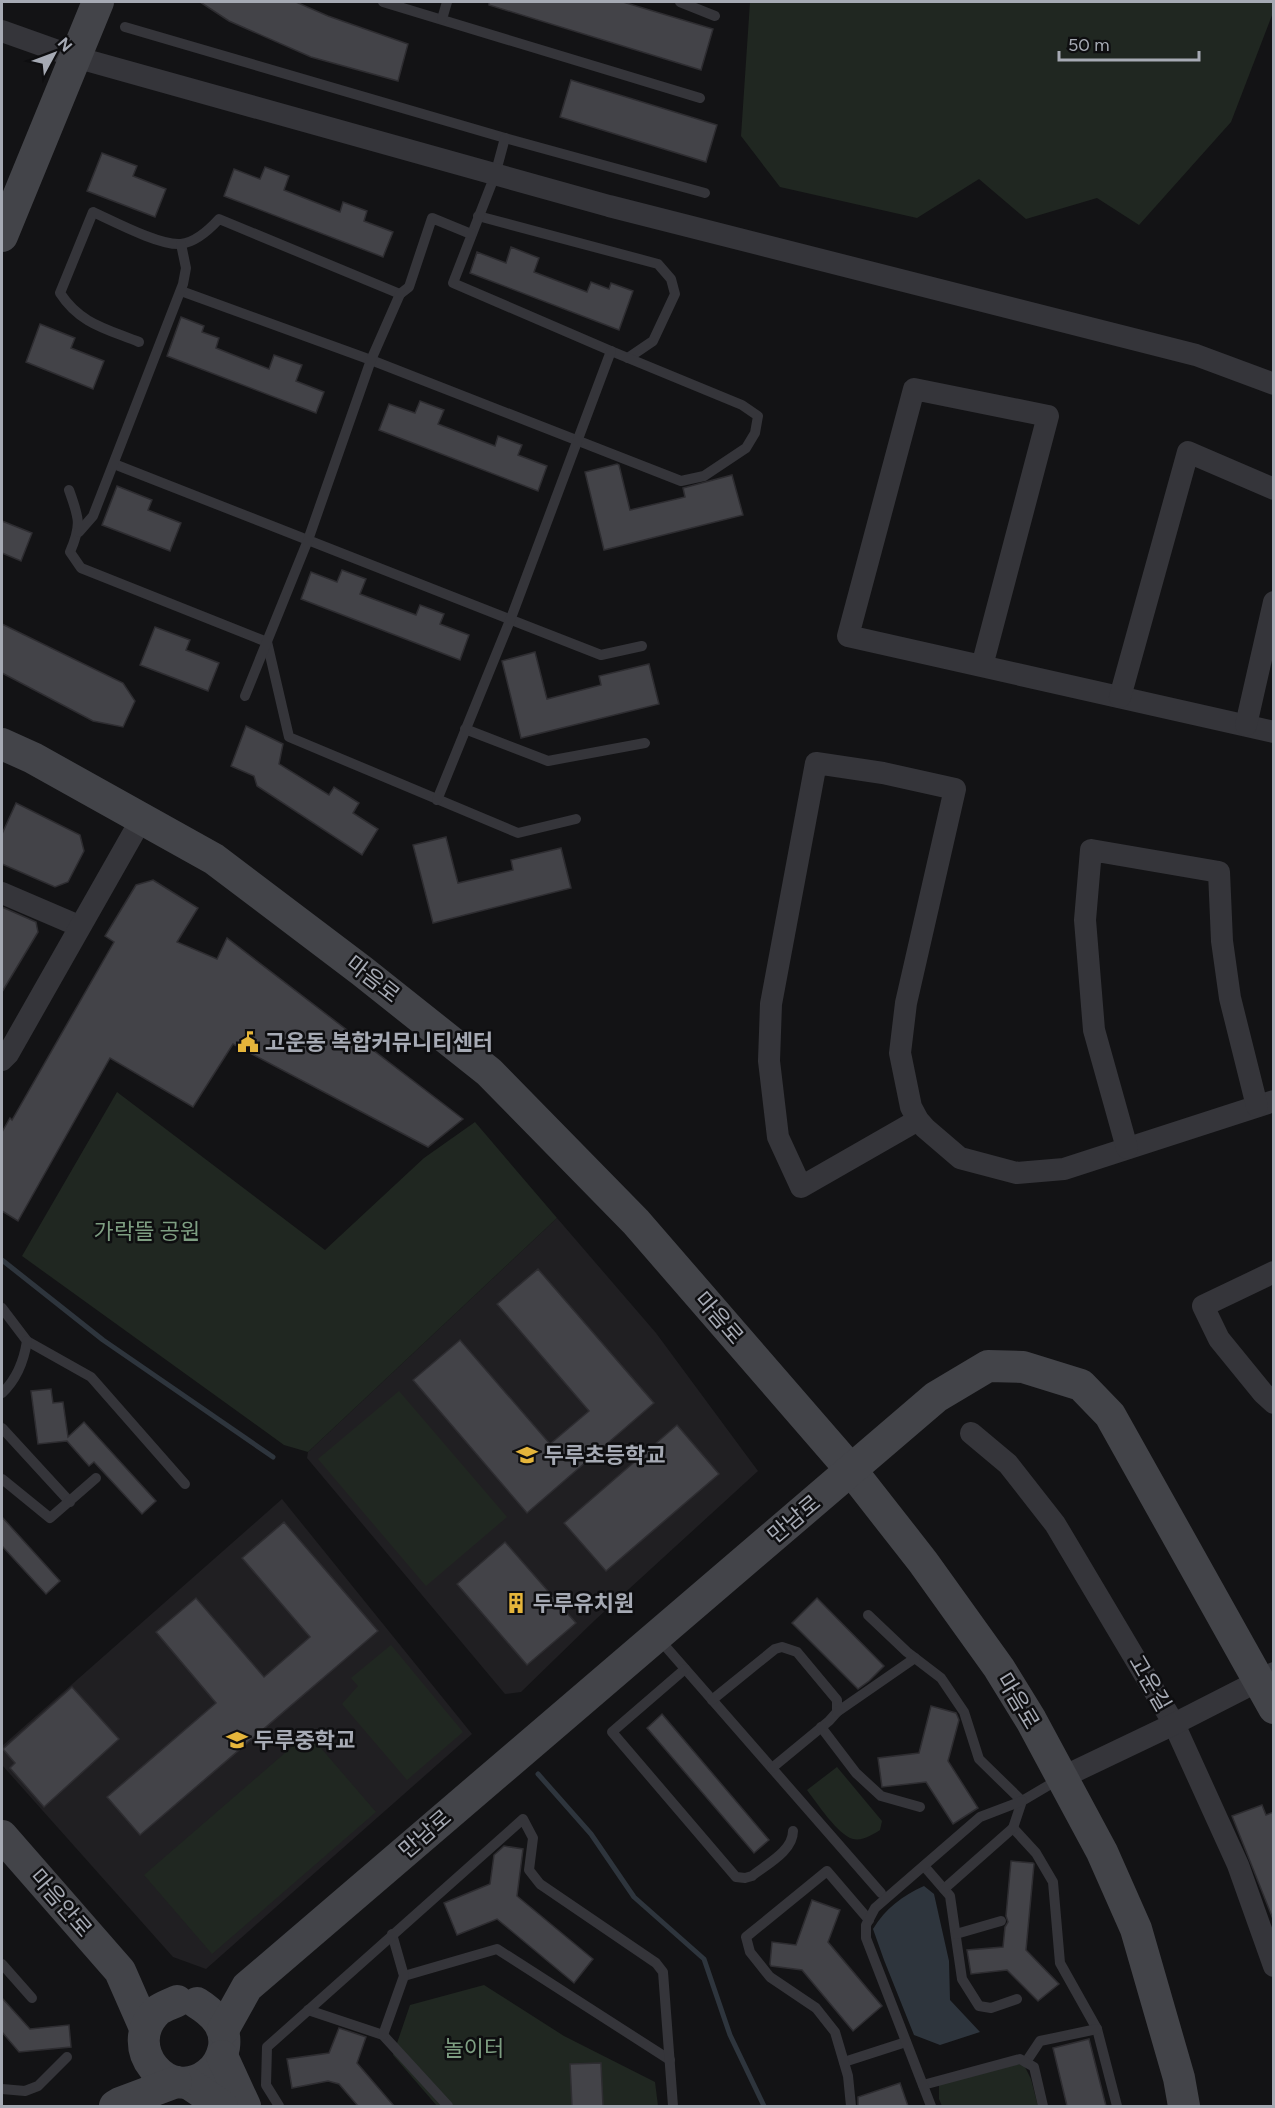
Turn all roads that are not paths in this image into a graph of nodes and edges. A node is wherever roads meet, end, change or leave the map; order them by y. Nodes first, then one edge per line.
1 (98, 2) edge
2 (383, 2) edge
3 (447, 2) edge
4 (685, 2) edge
5 (715, 16) dead end
6 (442, 20) junction
7 (125, 27) dead end
8 (2, 31) edge
9 (75, 57) junction
10 (700, 98) dead end
11 (505, 138) junction
12 (495, 174) junction
13 (705, 193) dead end
14 (478, 216) junction
15 (471, 234) junction
16 (2, 236) edge
17 (181, 244) junction
18 (181, 291) junction
19 (400, 294) junction
20 (140, 342) dead end
21 (611, 351) junction
22 (628, 358) junction
23 (370, 360) junction
24 (1274, 384) edge
25 (578, 440) junction
26 (114, 464) junction
27 (1274, 489) edge
28 (69, 490) dead end
29 (79, 532) junction
30 (308, 540) junction
31 (1274, 602) edge
32 (511, 618) junction
33 (267, 642) junction
34 (642, 646) dead end
35 (982, 666) junction
36 (245, 696) dead end
37 (1120, 697) junction
38 (1246, 725) junction
39 (465, 729) junction
40 (1274, 732) edge
41 (645, 743) dead end
42 (2, 744) edge
43 (436, 800) junction
44 (142, 818) junction
45 (576, 819) dead end
46 (2, 893) edge
47 (79, 926) junction
48 (2, 1060) edge
49 (1265, 1104) edge
50 (918, 1120) junction
51 (1127, 1148) junction
52 (1274, 1272) edge
53 (2, 1308) edge
54 (27, 1341) junction
55 (2, 1393) edge
56 (1274, 1403) edge
57 (2, 1428) edge
58 (971, 1433) dead end
59 (851, 1470) junction
60 (96, 1478) dead end
61 (2, 1479) edge
62 (185, 1484) dead end
63 (70, 1502) junction
64 (868, 1615) dead end
65 (657, 1636) junction
66 (915, 1658) junction
67 (685, 1670) junction
68 (1266, 1677) edge
69 (712, 1700) junction
70 (1274, 1708) edge
71 (837, 1712) junction
72 (1174, 1724) junction
73 (821, 1727) junction
74 (772, 1768) junction
75 (1061, 1778) junction
76 (1022, 1801) junction
77 (920, 1807) dead end
78 (1005, 1812) dead end
79 (1013, 1828) junction
80 (793, 1832) dead end
81 (2, 1836) edge
82 (924, 1866) junction
83 (944, 1889) junction
84 (881, 1893) dead end
85 (869, 1920) junction
86 (1001, 1921) dead end
87 (392, 1934) junction
88 (956, 1934) junction
89 (2, 1964) edge
90 (1274, 1966) edge
91 (120, 1971) junction
92 (404, 1976) junction
93 (246, 1987) junction
94 (32, 1998) dead end
95 (1017, 1999) dead end
96 (187, 2002) junction
97 (308, 2010) junction
98 (1097, 2029) junction
99 (383, 2035) junction
100 (144, 2036) junction
101 (906, 2042) junction
102 (222, 2043) junction
103 (67, 2057) dead end
104 (670, 2060) junction
105 (844, 2061) junction
106 (1026, 2062) junction
107 (182, 2082) junction
108 (923, 2085) junction
109 (2, 2089) edge
110 (118, 2104) edge
111 (222, 2106) edge
112 (245, 2106) edge
113 (279, 2106) edge
114 (448, 2106) edge
115 (673, 2106) edge
116 (851, 2106) edge
117 (931, 2106) edge
118 (1043, 2106) edge
119 (1117, 2106) edge
120 (1184, 2106) edge

1 - 9 street
2 - 6 lane
3 - 6 lane
4 - 5 lane
6 - 10 lane
7 - 11 lane
8 - 9 street
9 - 12 street
9 - 16 street
11 - 12 lane
11 - 13 lane
12 - 14 lane
12 - 24 street
14 - 15 lane
14 - 22 lane
15 - 19 lane
15 - 21 lane
17 - 18 lane
17 - 19 lane
17 - 20 lane
18 - 23 lane
18 - 26 lane
19 - 23 lane
21 - 22 lane
21 - 25 lane
22 - 25 lane
23 - 25 lane
23 - 30 lane
25 - 32 lane
26 - 29 lane
26 - 30 lane
27 - 37 street
28 - 29 lane
29 - 33 lane
30 - 32 lane
30 - 33 lane
31 - 38 street
32 - 34 lane
32 - 39 lane
33 - 36 lane
33 - 43 lane
35 - 35 street
35 - 37 street
37 - 38 street
38 - 40 street
39 - 41 lane
39 - 43 lane
42 - 44 street, 마음로
43 - 45 lane
44 - 47 street
44 - 59 street, 마음로
46 - 47 street
47 - 48 street
49 - 51 street
49 - 51 street
50 - 50 street
50 - 51 street
52 - 56 street
53 - 54 lane
54 - 55 lane
54 - 62 lane
57 - 63 lane
58 - 72 street, 고운길
59 - 65 street, 만남로
59 - 68 street, 만남로
59 - 75 street, 마음로
60 - 63 lane
61 - 63 lane
64 - 66 lane
65 - 67 lane
65 - 93 street, 만남로
66 - 71 lane
66 - 76 lane
67 - 69 lane
67 - 80 lane
68 - 70 street, 만남로
68 - 72 street
69 - 71 lane
69 - 74 lane
71 - 73 lane
72 - 75 street
72 - 90 street, 고운길
73 - 74 lane
73 - 77 lane
74 - 84 lane
75 - 76 lane
75 - 120 street, 마음로
76 - 78 lane
76 - 79 lane
76 - 82 lane
79 - 83 lane
79 - 98 lane
81 - 91 street, 마음안로
82 - 83 lane
82 - 85 lane
83 - 88 lane
85 - 101 lane
85 - 105 lane
86 - 88 lane
87 - 92 lane
87 - 97 lane
87 - 104 lane
88 - 95 lane
89 - 94 lane
91 - 96 street
91 - 100 street
92 - 99 lane
92 - 104 lane
93 - 96 street
93 - 102 street
96 - 100 street
96 - 102 street
97 - 99 lane
97 - 113 lane
98 - 106 lane
98 - 119 lane
99 - 114 lane
100 - 107 street
100 - 110 street
101 - 105 lane
101 - 108 lane
102 - 107 street
102 - 112 street
103 - 109 lane
104 - 115 lane
105 - 116 lane
106 - 108 lane
106 - 118 lane
107 - 110 street
107 - 111 street
108 - 117 lane

